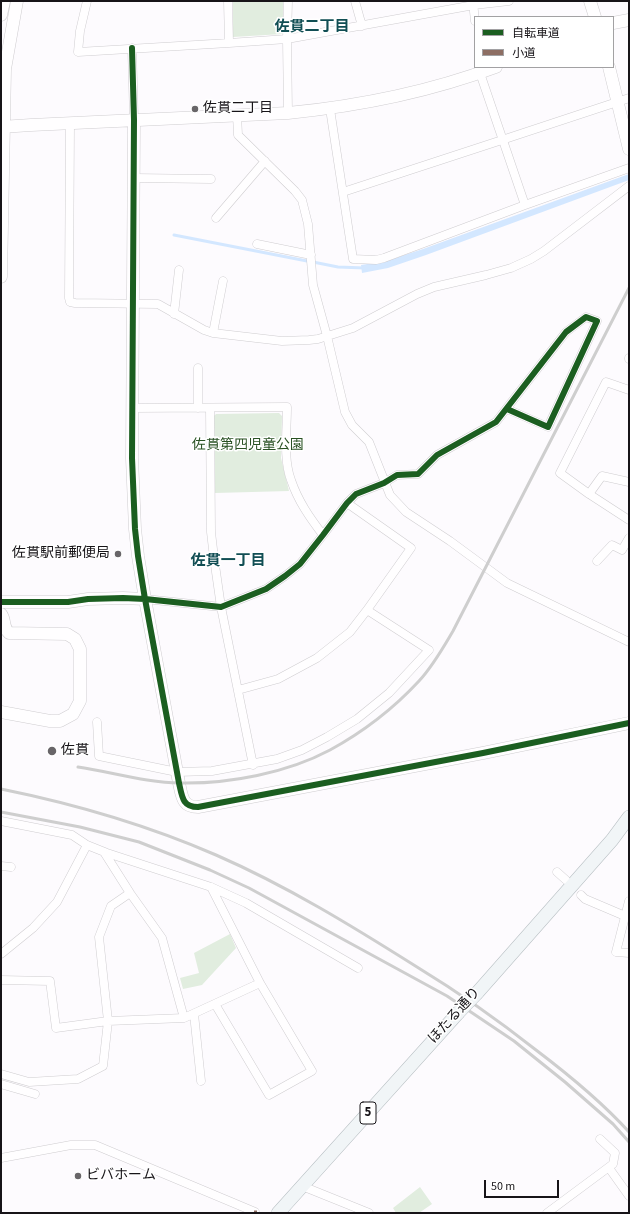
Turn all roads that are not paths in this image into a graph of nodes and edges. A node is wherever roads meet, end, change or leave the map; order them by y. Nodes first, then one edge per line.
1 (4, 1) edge
2 (16, 1) edge
3 (88, 1) edge
4 (228, 1) edge
5 (288, 1) edge
6 (355, 1) edge
7 (509, 1) edge
8 (590, 1) edge
9 (474, 3) edge
10 (1, 15) edge
11 (475, 16) edge
12 (595, 16) edge
13 (629, 20) edge
14 (614, 23) edge
15 (362, 26) junction
16 (287, 40) junction
17 (229, 43) junction
18 (132, 48) junction
19 (490, 68) edge
20 (608, 68) edge
21 (479, 70) edge
22 (629, 98) edge
23 (617, 102) junction
24 (330, 109) junction
25 (288, 113) junction
26 (237, 116) junction
27 (134, 120) junction
28 (70, 123) junction
29 (2, 127) edge
30 (502, 140) junction
31 (629, 149) edge
32 (264, 161) junction
33 (629, 168) edge
34 (134, 178) junction
35 (211, 179) dead end
36 (629, 186) edge
37 (343, 192) junction
38 (525, 205) junction
39 (216, 218) dead end
40 (257, 244) dead end
41 (311, 255) junction
42 (179, 270) dead end
43 (1, 277) edge
44 (223, 281) dead end
45 (133, 303) junction
46 (174, 314) junction
47 (213, 333) junction
48 (327, 336) junction
49 (198, 368) dead end
50 (629, 390) edge
51 (133, 408) junction
52 (198, 408) junction
53 (210, 408) junction
54 (507, 408) junction
55 (629, 482) edge
56 (384, 483) junction
57 (589, 494) junction
58 (347, 502) junction
59 (629, 520) edge
60 (323, 535) junction
61 (629, 538) edge
62 (597, 561) dead end
63 (145, 599) junction
64 (1, 602) edge
65 (221, 607) junction
66 (367, 610) junction
67 (1, 614) edge
68 (629, 642) edge
69 (238, 690) junction
70 (1, 712) edge
71 (97, 722) dead end
72 (629, 723) edge
73 (252, 765) junction
74 (177, 772) junction
75 (629, 817) edge
76 (1, 821) edge
77 (87, 845) junction
78 (104, 852) junction
79 (1, 866) edge
80 (11, 868) dead end
81 (557, 872) dead end
82 (566, 880) dead end
83 (211, 887) junction
84 (130, 893) junction
85 (581, 895) dead end
86 (629, 901) edge
87 (625, 916) junction
88 (629, 953) edge
89 (1, 954) edge
90 (358, 968) dead end
91 (1, 980) edge
92 (260, 982) junction
93 (215, 1004) junction
94 (194, 1014) junction
95 (184, 1018) junction
96 (108, 1021) junction
97 (1, 1074) edge
98 (201, 1081) dead end
99 (1, 1084) edge
100 (35, 1094) dead end
101 (600, 1139) dead end
102 (1, 1158) edge
103 (609, 1168) junction
104 (302, 1186) junction
105 (629, 1196) edge
106 (255, 1212) edge
107 (278, 1213) edge
108 (369, 1213) edge
109 (547, 1213) edge

1 - 10 street
2 - 29 street
3 - 18 street
4 - 17 street
5 - 16 street
6 - 15 street
7 - 9 street
8 - 12 street
9 - 11 street
9 - 15 street
13 - 14 street
15 - 16 street
16 - 17 street
16 - 25 street
17 - 18 street
18 - 27 street
19 - 21 street
20 - 23 street
21 - 24 street
21 - 30 street
22 - 23 street
23 - 30 street
23 - 31 street
24 - 25 street
24 - 37 street
25 - 26 street
26 - 27 street
26 - 32 street
27 - 28 street
27 - 34 street
28 - 29 street
28 - 45 street
29 - 43 street
30 - 37 street
30 - 38 street
32 - 39 street
32 - 41 street
33 - 38 street
34 - 35 street
34 - 45 street
36 - 48 street
37 - 38 street
40 - 41 street
41 - 48 street
42 - 46 street
44 - 47 street
45 - 46 street
45 - 51 street
46 - 47 street
47 - 48 street
48 - 56 street
49 - 52 street
50 - 57 street
51 - 52 street
51 - 63 street
52 - 53 street
53 - 60 street
53 - 65 street
54 - 54 street
54 - 56 street
55 - 57 street
56 - 58 street
56 - 68 street
57 - 59 street
58 - 60 street
58 - 66 street
60 - 65 street
61 - 62 street
63 - 64 street
63 - 65 street
63 - 74 street
65 - 69 street
66 - 69 street
66 - 73 street
67 - 70 street
69 - 73 street
71 - 74 street
72 - 74 street
73 - 74 street
75 - 104 main road, ほたる通り / 5, bridge
76 - 77 street
77 - 78 street
77 - 89 street
78 - 83 street
78 - 84 street
79 - 80 street
81 - 82 street
83 - 90 street
83 - 92 street
84 - 95 street
84 - 96 street
85 - 87 street
86 - 87 street
87 - 88 street
91 - 96 street
92 - 93 street
92 - 93 street
93 - 94 street
94 - 95 street
94 - 98 street
95 - 96 street
96 - 97 street
99 - 100 street
101 - 103 street
102 - 106 street
103 - 105 street
103 - 109 street
104 - 107 main road, ほたる通り / 5
104 - 108 street

